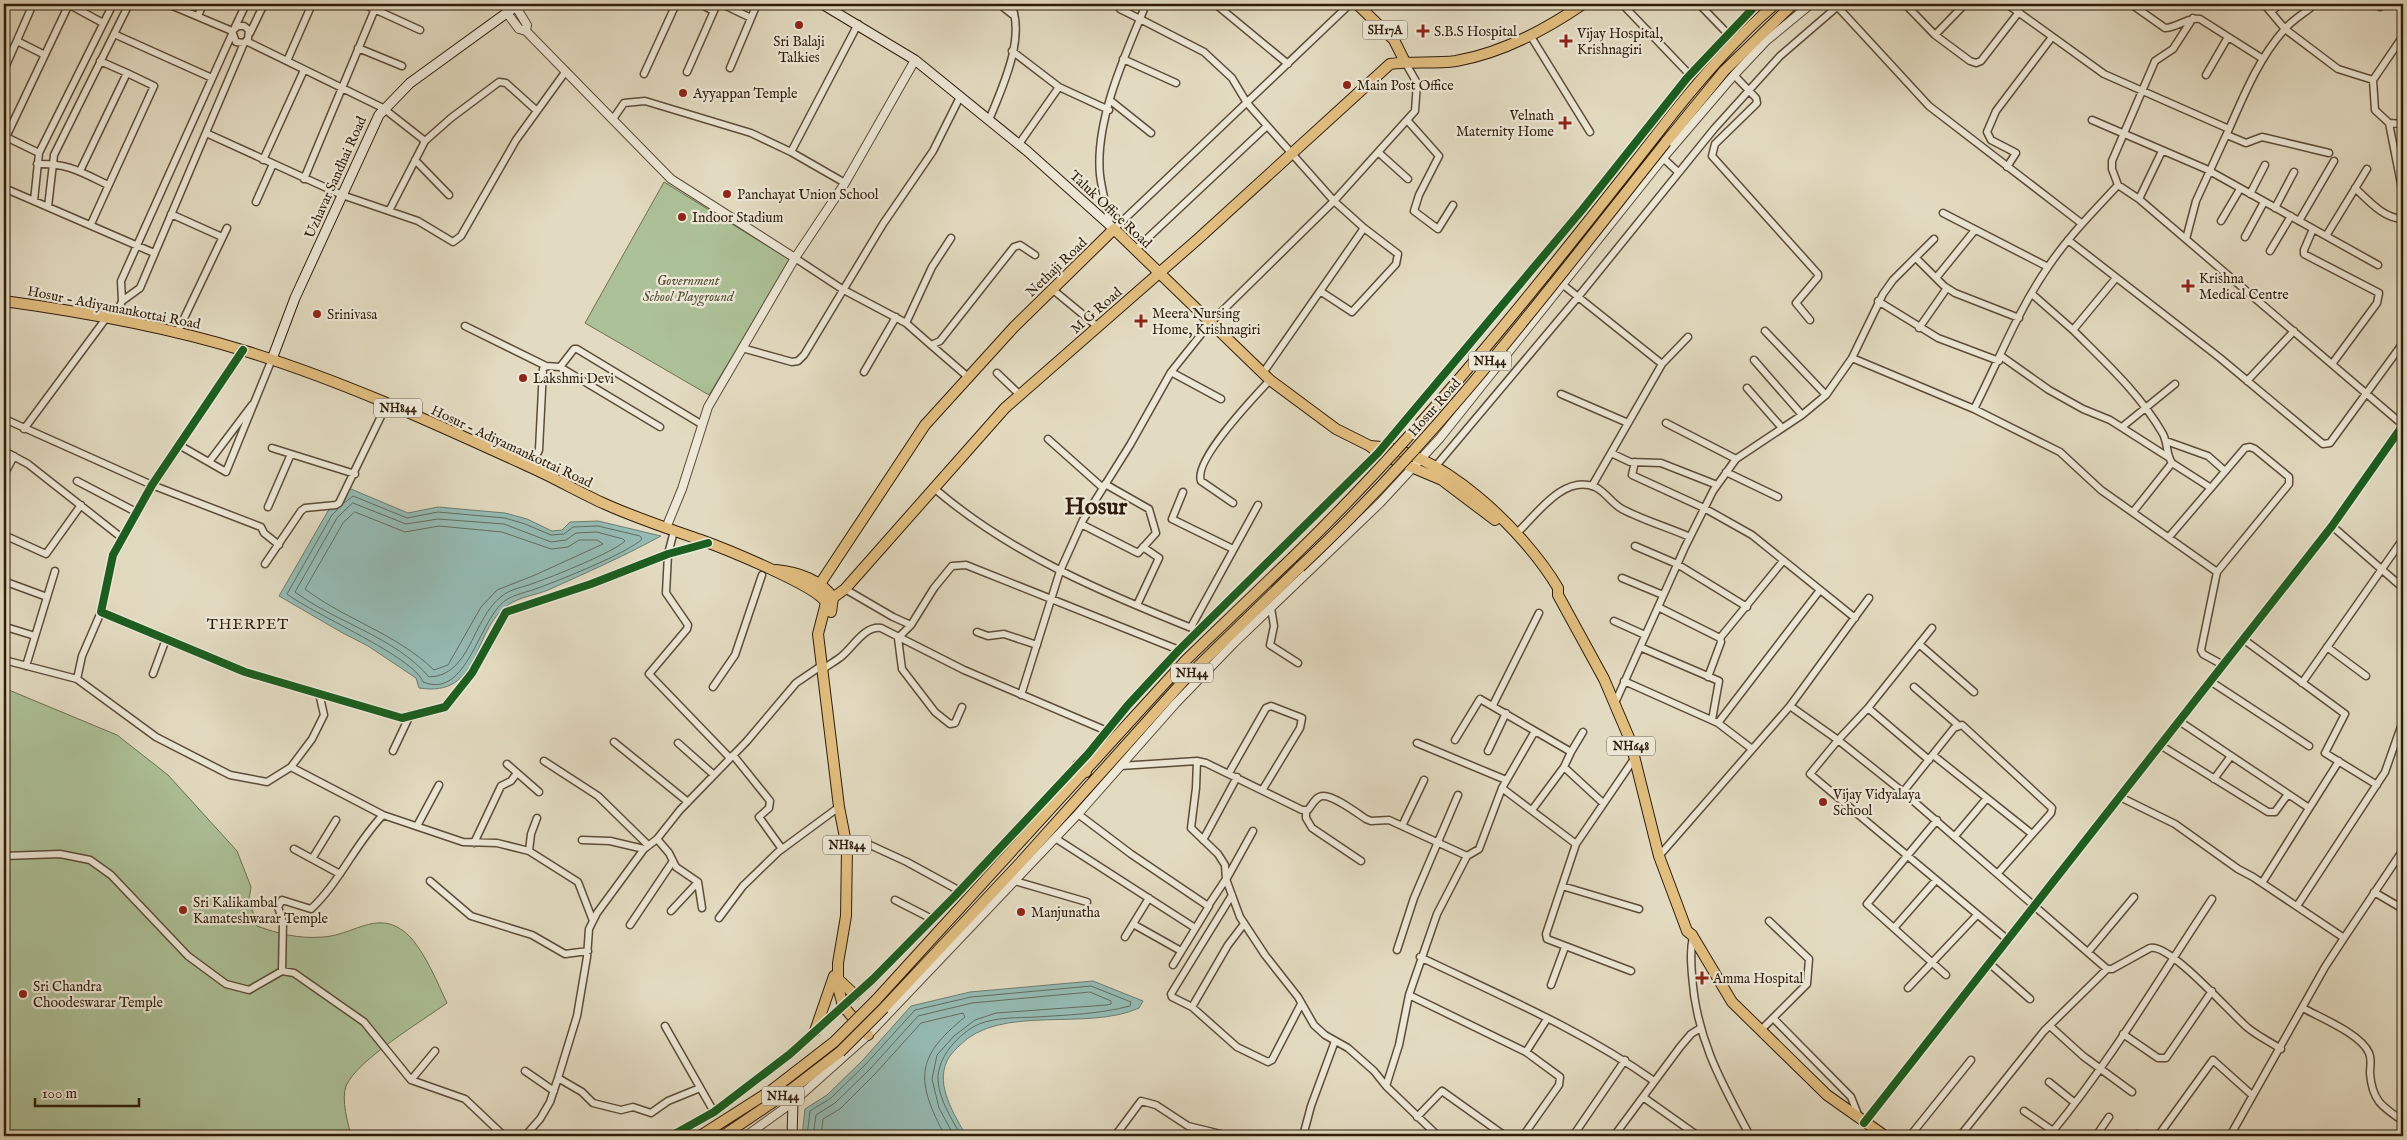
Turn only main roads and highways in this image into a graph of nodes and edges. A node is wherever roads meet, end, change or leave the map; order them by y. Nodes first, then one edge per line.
1 (822, 4) edge
2 (1358, 4) edge
3 (1582, 4) edge
4 (1775, 4) edge
5 (1793, 4) edge
6 (518, 5) edge
7 (1405, 62) junction
8 (1112, 228) junction
9 (1158, 273) junction
10 (4, 300) edge
11 (272, 359) junction
12 (1417, 463) junction
13 (818, 587) junction
14 (1558, 595) junction
15 (830, 601) junction
16 (838, 963) junction
17 (838, 979) junction
18 (855, 995) road end
19 (815, 1031) road end
20 (868, 1035) road end
21 (793, 1102) road end
22 (700, 1136) edge
23 (723, 1136) edge
24 (792, 1136) edge
25 (1885, 1136) edge

1 - 8 main road, Taluk Office Road
2 - 7 main road, SH17A
3 - 7 main road, M G Road
4 - 22 main road, Hosur Road / NH44, bridge
5 - 23 main road, Hosur Road / NH44, bridge
6 - 11 main road, Uzhavar Sandhai Road
7 - 9 main road, M G Road
8 - 9 main road, Taluk Office Road
8 - 13 main road, Nethaji Road
9 - 12 main road, Taluk Office Road / NH648
9 - 15 main road, M G Road
10 - 11 main road, Hosur - Adiyamankottai Road / NH844
11 - 13 main road, Hosur - Adiyamankottai Road / NH844
12 - 14 main road, NH648
12 - 14 main road, NH648
13 - 15 main road, NH844
14 - 25 main road, NH648
15 - 16 main road, NH844
16 - 17 main road, NH844
16 - 19 main road
17 - 18 main road
17 - 20 main road, NH844
21 - 24 main road

